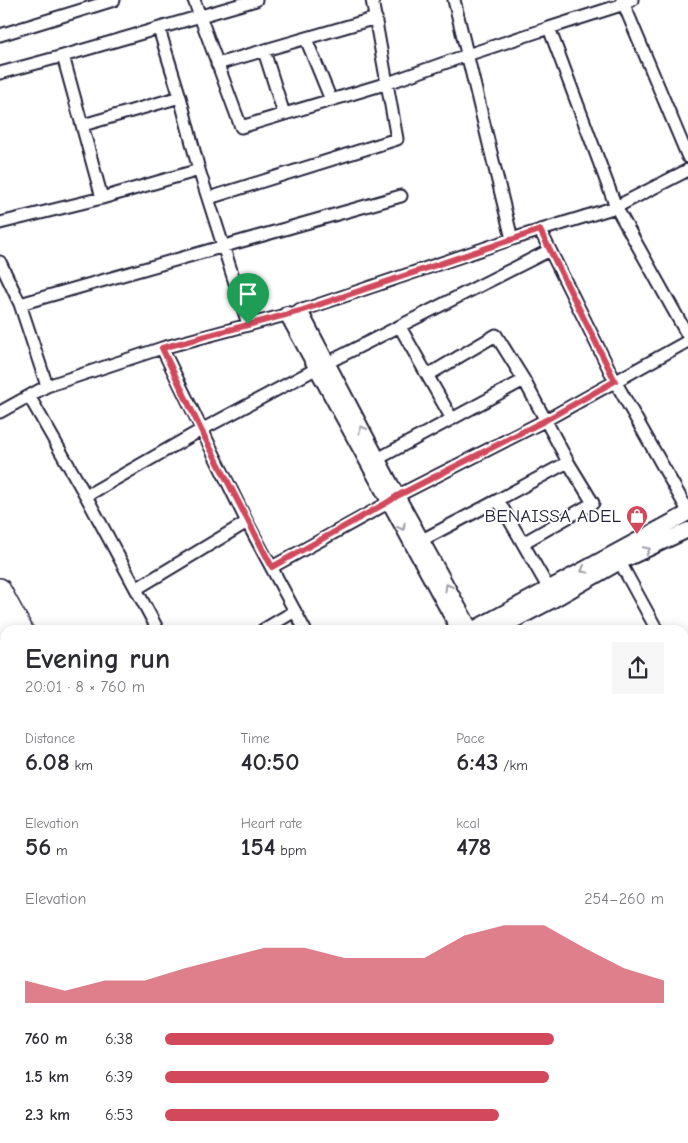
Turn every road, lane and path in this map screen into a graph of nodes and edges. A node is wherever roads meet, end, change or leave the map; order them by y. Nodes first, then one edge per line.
1 (114, 0) edge
2 (194, 0) edge
3 (256, 0) edge
4 (372, 0) edge
5 (454, 0) edge
6 (626, 2) edge
7 (199, 16) junction
8 (376, 18) junction
9 (549, 28) junction
10 (159, 29) junction
11 (0, 35) edge
12 (306, 39) junction
13 (264, 51) junction
14 (467, 55) junction
15 (63, 56) junction
16 (217, 64) junction
17 (0, 73) edge
18 (388, 83) junction
19 (180, 97) junction
20 (331, 100) junction
21 (284, 114) junction
22 (83, 125) junction
23 (688, 157) edge
24 (199, 170) junction
25 (688, 170) edge
26 (401, 196) dead end
27 (102, 198) junction
28 (209, 198) junction
29 (616, 207) junction
30 (0, 223) edge
31 (540, 230) junction
32 (512, 239) junction
33 (224, 245) junction
34 (550, 250) junction
35 (0, 262) edge
36 (20, 304) junction
37 (294, 312) junction
38 (248, 324) junction
39 (400, 326) junction
40 (688, 336) edge
41 (688, 341) edge
42 (162, 348) junction
43 (322, 366) junction
44 (428, 375) junction
45 (524, 380) junction
46 (615, 381) junction
47 (47, 386) junction
48 (29, 396) junction
49 (0, 412) edge
50 (452, 419) junction
51 (546, 420) junction
52 (201, 430) junction
53 (373, 462) junction
54 (568, 462) junction
55 (86, 496) junction
56 (393, 499) junction
57 (498, 500) junction
58 (688, 512) edge
59 (247, 522) junction
60 (688, 530) edge
61 (422, 540) junction
62 (522, 543) junction
63 (617, 558) junction
64 (272, 567) junction
65 (0, 588) edge
66 (136, 588) junction
67 (552, 594) junction
68 (295, 612) junction
69 (20, 625) edge
70 (155, 625) edge
71 (272, 625) edge
72 (302, 625) edge
73 (456, 625) edge
74 (468, 625) edge
75 (482, 625) edge
76 (504, 625) edge
77 (654, 625) edge

1 - 11 street
2 - 7 street
3 - 7 street
4 - 8 street
5 - 14 street
6 - 9 street
6 - 23 street
7 - 10 street
7 - 16 street
8 - 12 street
8 - 18 street
9 - 14 street
9 - 29 street
10 - 15 street
10 - 19 street
12 - 13 street
12 - 20 street
13 - 16 street
13 - 21 street
14 - 18 street
14 - 32 street
15 - 17 street
15 - 22 street
16 - 21 street
18 - 20 street
18 - 28 street
19 - 22 street
19 - 24 street
20 - 21 street
22 - 27 street
24 - 27 street
24 - 28 street
25 - 29 street
26 - 33 street
27 - 30 street
28 - 33 street
29 - 31 street
29 - 40 street
31 - 32 street
31 - 34 street
32 - 37 street
33 - 36 street
33 - 38 street
34 - 39 street
34 - 46 street
35 - 36 street
36 - 47 street
37 - 38 street
37 - 43 street
38 - 42 street
39 - 43 street
39 - 44 street
41 - 46 street
42 - 47 street
42 - 52 street
43 - 52 street
43 - 53 street
44 - 45 street
44 - 50 street
45 - 50 street
45 - 51 street
46 - 51 street
46 - 58 street
47 - 48 street
48 - 49 street
48 - 55 street
50 - 53 street
51 - 54 street
51 - 56 street
52 - 55 street
52 - 59 street
53 - 56 street
54 - 57 street
54 - 62 street
55 - 66 street
56 - 61 street
56 - 64 street
56 -> 73 street
57 - 61 street
57 - 62 street
58 - 63 street
59 - 64 street
59 - 66 street
63 -> 60 street
74 -> 61 street
62 - 67 street
63 - 67 street
63 - 77 street
64 - 68 street
65 - 69 highway
66 - 70 street
67 - 75 street
67 - 76 street
68 - 71 street
68 - 72 street

